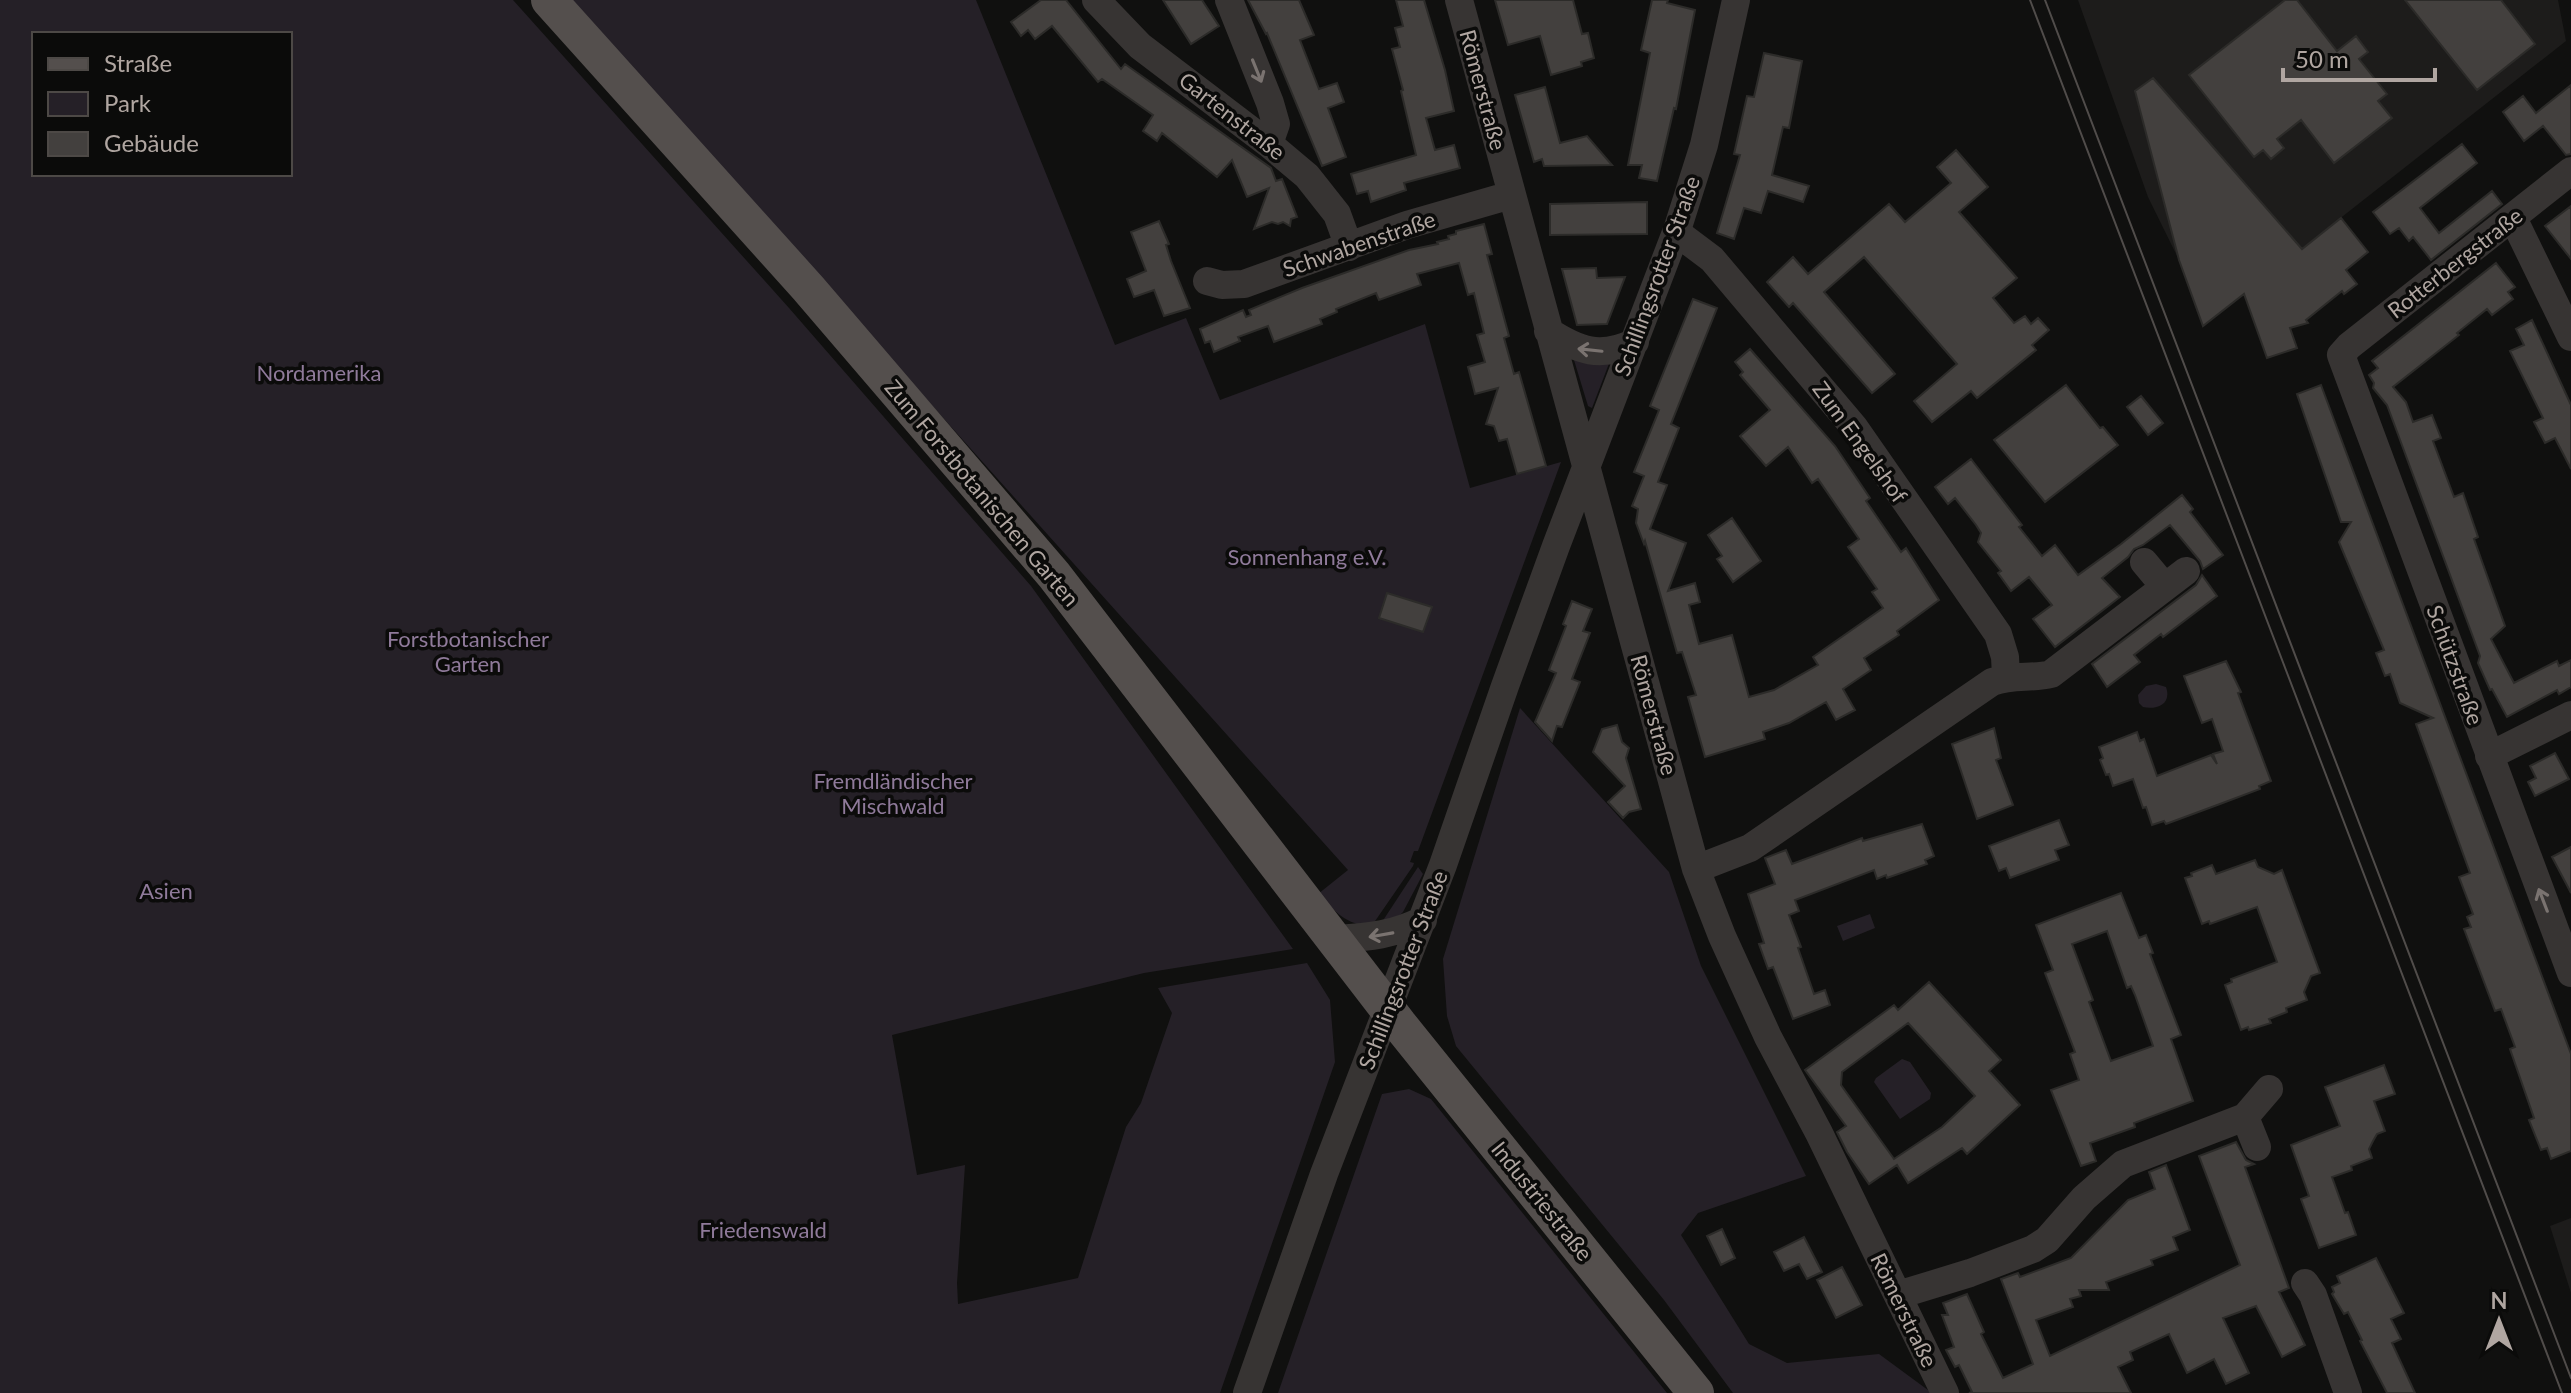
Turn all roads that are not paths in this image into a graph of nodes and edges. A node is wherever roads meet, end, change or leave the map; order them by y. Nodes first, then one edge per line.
1 (549, 0) edge
2 (1096, 0) edge
3 (1229, 0) edge
4 (1459, 0) edge
5 (1736, 0) edge
6 (1269, 144) junction
7 (2571, 171) edge
8 (1511, 195) junction
9 (2513, 218) junction
10 (1676, 232) junction
11 (1349, 247) junction
12 (1207, 281) dead end
13 (1548, 331) junction
14 (2571, 337) edge
15 (1635, 342) junction
16 (2341, 355) joint
17 (1586, 468) junction
18 (1556, 546) junction
19 (1609, 552) junction
20 (2144, 562) dead end
21 (2006, 676) junction
22 (2571, 715) edge
23 (2489, 756) junction
24 (1696, 869) junction
25 (1423, 920) junction
26 (1336, 939) junction
27 (2571, 973) edge
28 (1388, 1009) junction
29 (2269, 1089) dead end
30 (2245, 1117) junction
31 (2257, 1147) dead end
32 (2305, 1283) dead end
33 (1898, 1295) junction
34 (1247, 1393) edge
35 (1696, 1393) edge
36 (1945, 1393) edge
37 (2348, 1393) edge

1 - 26 main road, Zum Forstbotanischen Garten
2 - 6 street, Gartenstraße
3 -> 6 street
4 - 8 street, Römerstraße
5 - 10 street, Schillingsrotter Straße
6 - 11 street, Gartenstraße
7 - 9 street, Rotterbergstraße
8 - 11 street, Schwabenstraße
8 - 13 street, Römerstraße
9 - 14 street
9 - 16 street, Rotterbergstraße
10 - 15 street, Schillingsrotter Straße
10 - 21 street, Zum Engelshof
11 - 12 street, Schwabenstraße
15 -> 13 street
13 - 17 street, Römerstraße
15 - 17 street, Schillingsrotter Straße
16 - 23 street, Schützstraße
17 - 18 street, Schillingsrotter Straße
17 - 19 street, Römerstraße
18 - 19 street
18 - 25 street, Schillingsrotter Straße
19 - 24 street, Römerstraße
20 - 21 street
21 - 24 street
22 - 23 street
27 -> 23 street, Schützstraße
24 - 33 street, Römerstraße
25 -> 26 street
25 - 28 street, Schillingsrotter Straße
26 - 28 main road, Zum Forstbotanischen Garten
28 - 34 street, Schillingsrotter Straße
28 - 35 main road, Industriestraße
29 - 30 street
30 - 31 street
30 - 33 street
32 - 37 street
33 - 36 street, Römerstraße

